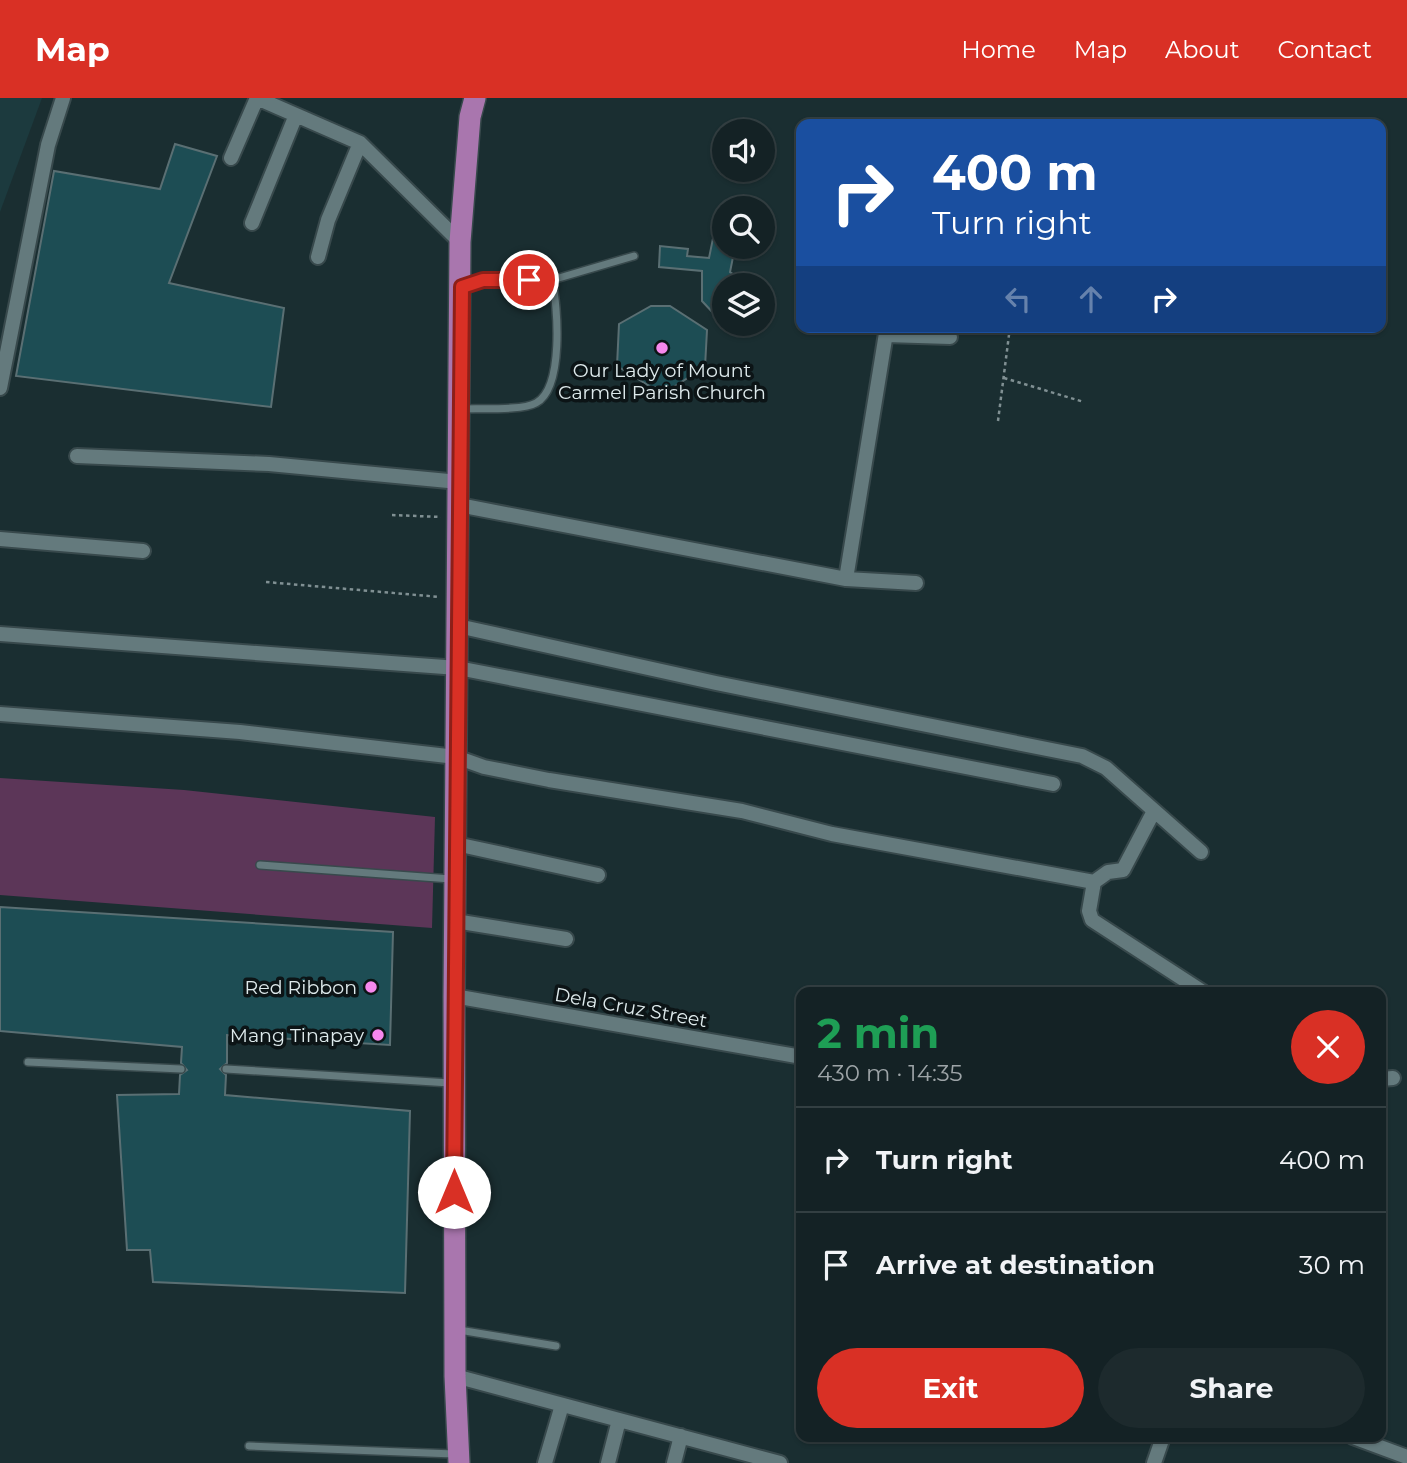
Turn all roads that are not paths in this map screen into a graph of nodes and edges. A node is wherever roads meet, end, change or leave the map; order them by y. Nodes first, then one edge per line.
1 (63, 98) edge
2 (257, 98) edge
3 (475, 98) edge
4 (296, 115) junction
5 (360, 143) junction
6 (230, 158) dead end
7 (252, 223) dead end
8 (460, 242) junction
9 (634, 256) dead end
10 (318, 257) dead end
11 (552, 280) junction
12 (462, 287) junction
13 (887, 333) edge
14 (908, 333) edge
15 (950, 337) dead end
16 (0, 388) edge
17 (460, 410) junction
18 (77, 456) dead end
19 (459, 482) junction
20 (459, 511) junction
21 (0, 539) edge
22 (143, 551) dead end
23 (846, 579) junction
24 (916, 583) dead end
25 (458, 626) junction
26 (0, 634) edge
27 (457, 668) junction
28 (0, 715) edge
29 (457, 757) junction
30 (1053, 784) dead end
31 (1154, 811) junction
32 (456, 844) junction
33 (1201, 852) dead end
34 (260, 865) dead end
35 (598, 875) dead end
36 (456, 879) junction
37 (1094, 882) junction
38 (455, 921) junction
39 (566, 939) dead end
40 (1195, 987) edge
41 (454, 996) junction
42 (796, 1056) edge
43 (28, 1062) dead end
44 (181, 1069) dead end
45 (226, 1069) dead end
46 (454, 1083) junction
47 (454, 1329) junction
48 (555, 1346) dead end
49 (455, 1376) junction
50 (562, 1405) junction
51 (619, 1420) junction
52 (681, 1436) junction
53 (1161, 1442) edge
54 (1366, 1442) edge
55 (249, 1446) dead end
56 (1407, 1457) edge
57 (459, 1458) edge
58 (744, 1458) edge
59 (545, 1463) edge
60 (608, 1463) edge
61 (674, 1463) edge
62 (780, 1463) edge
63 (1154, 1463) edge

1 - 16 street
2 - 4 street
2 - 6 street
3 - 8 main road
4 - 5 street
4 - 7 street
5 - 8 street
5 - 10 street
8 - 12 main road
9 - 11 lane
11 - 12 lane
11 - 17 lane
12 - 17 main road
13 - 23 street
14 - 15 street
17 - 19 main road
18 - 19 street
19 - 20 main road
20 - 23 street
20 - 25 main road
21 - 22 street
23 - 24 street
25 - 27 main road
25 - 31 street
26 - 27 street
27 - 29 main road
27 - 30 street
28 - 29 street
29 - 32 main road
29 - 37 street
31 - 33 street
31 - 37 street
32 - 35 street
32 - 36 main road
34 - 36 lane
36 - 38 main road
37 - 40 street
38 - 39 street
38 - 41 main road
41 - 42 street, Dela Cruz Street
41 - 46 main road
43 - 44 lane
45 - 46 lane
46 - 47 main road
47 - 48 lane
47 - 49 main road
49 - 50 street
49 - 57 main road
50 - 51 street
50 - 59 street
51 - 52 street
51 - 60 street
52 - 58 street
52 - 61 street
53 - 63 street
54 - 56 street
55 - 57 lane
58 - 62 street

